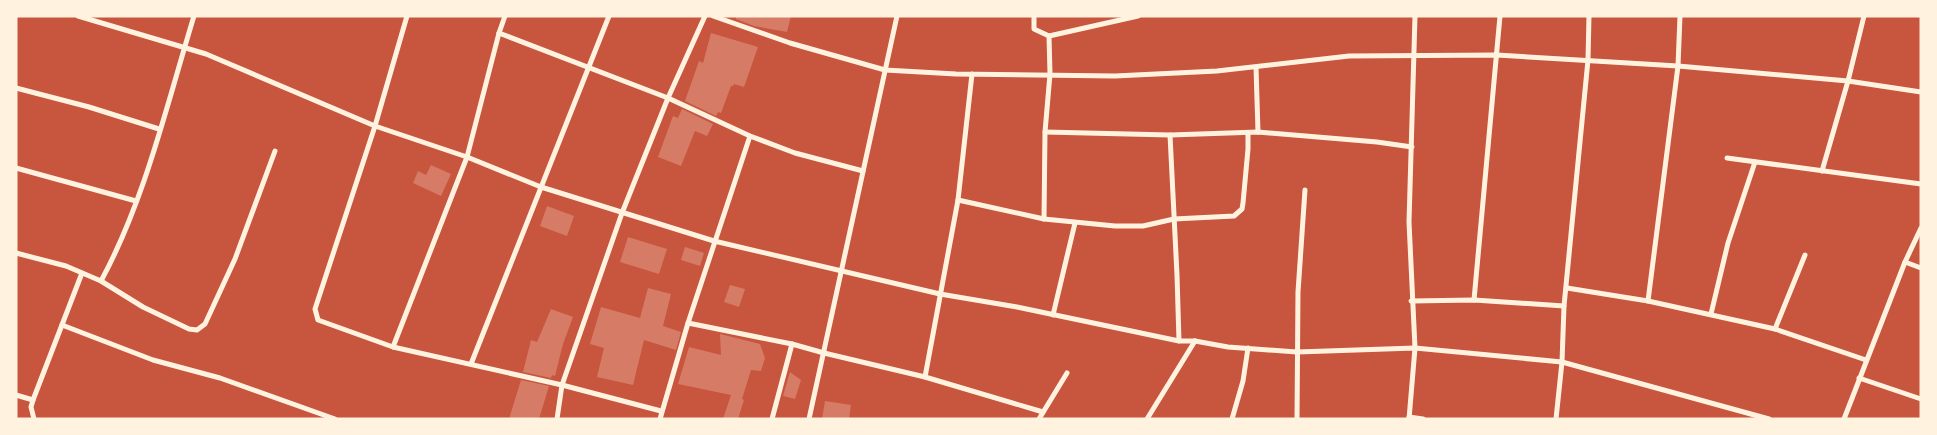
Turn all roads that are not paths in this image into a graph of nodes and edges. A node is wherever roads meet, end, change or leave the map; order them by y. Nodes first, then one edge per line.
1 (78, 16) edge
2 (106, 16) edge
3 (194, 16) edge
4 (407, 16) edge
5 (505, 16) edge
6 (609, 16) edge
7 (705, 16) edge
8 (713, 16) edge
9 (897, 16) edge
10 (1034, 16) edge
11 (1138, 16) edge
12 (1415, 16) edge
13 (1500, 16) edge
14 (1589, 16) edge
15 (1680, 16) edge
16 (1864, 16) edge
17 (104, 23) junction
18 (499, 32) junction
19 (1049, 36) junction
20 (184, 47) junction
21 (1497, 55) junction
22 (1414, 56) junction
23 (1588, 60) junction
24 (1678, 66) junction
25 (1256, 67) junction
26 (590, 68) junction
27 (885, 70) junction
28 (972, 74) junction
29 (1050, 74) junction
30 (1848, 81) junction
31 (16, 88) edge
32 (1921, 92) edge
33 (668, 98) junction
34 (375, 126) junction
35 (159, 129) junction
36 (1045, 132) junction
37 (1258, 132) junction
38 (1248, 133) junction
39 (1170, 135) junction
40 (750, 136) junction
41 (1412, 147) junction
42 (274, 151) dead end
43 (467, 157) junction
44 (1727, 158) dead end
45 (1755, 162) junction
46 (16, 168) edge
47 (863, 171) junction
48 (1822, 171) junction
49 (1921, 184) edge
50 (541, 187) junction
51 (1305, 190) dead end
52 (136, 200) junction
53 (958, 200) junction
54 (622, 213) junction
55 (1044, 219) junction
56 (1174, 220) junction
57 (1075, 223) junction
58 (1921, 228) edge
59 (714, 242) junction
60 (16, 253) edge
61 (1804, 255) dead end
62 (1905, 262) junction
63 (1921, 268) edge
64 (841, 270) junction
65 (82, 273) junction
66 (101, 282) junction
67 (1567, 288) junction
68 (940, 294) junction
69 (1474, 300) junction
70 (1411, 301) junction
71 (1648, 301) junction
72 (1564, 306) junction
73 (1711, 314) junction
74 (1052, 315) junction
75 (688, 324) junction
76 (62, 325) junction
77 (1774, 329) junction
78 (1195, 341) junction
79 (1179, 342) junction
80 (792, 344) junction
81 (393, 347) junction
82 (1248, 348) junction
83 (1415, 348) junction
84 (1297, 352) junction
85 (824, 353) junction
86 (1866, 360) junction
87 (1562, 362) junction
88 (471, 364) junction
89 (1067, 373) dead end
90 (926, 377) junction
91 (1859, 378) junction
92 (562, 385) junction
93 (16, 395) edge
94 (1921, 399) edge
95 (33, 400) junction
96 (661, 411) junction
97 (1043, 412) junction
98 (1409, 418) edge
99 (34, 419) edge
100 (335, 419) edge
101 (557, 419) edge
102 (660, 419) edge
103 (772, 419) edge
104 (809, 419) edge
105 (1039, 419) edge
106 (1147, 419) edge
107 (1232, 419) edge
108 (1297, 419) edge
109 (1423, 419) edge
110 (1556, 419) edge
111 (1769, 419) edge
112 (1844, 419) edge

1 - 17 street
2 - 17 street
3 - 20 street
4 - 34 street
5 - 18 street
6 - 26 street
7 - 33 street
8 - 27 street
9 - 27 street
10 - 19 street
11 - 19 street
12 - 22 street
13 - 21 street
14 - 23 street
15 - 24 street
16 - 30 street
17 - 20 street
18 - 26 street
18 - 43 street
19 - 29 street
20 - 34 street
20 - 35 street
21 - 22 street
21 - 23 street
21 - 69 street
22 - 25 street
22 - 41 street
23 - 24 street
23 - 67 street
24 - 30 street
24 - 71 street
25 - 29 street
25 - 37 street
26 - 33 street
26 - 50 street
27 - 28 street
27 - 47 street
28 - 29 street
28 - 53 street
29 - 36 street
30 - 32 street
30 - 48 street
31 - 35 street
33 - 40 street
33 - 54 street
34 - 43 street
34 - 81 street
35 - 52 street
36 - 39 street
36 - 55 street
37 - 38 street
37 - 41 street
38 - 39 street
38 - 56 street
39 - 56 street
40 - 47 street
40 - 59 street
41 - 70 street
42 - 66 street
43 - 50 street
43 - 81 street
44 - 45 street
45 - 48 street
45 - 73 street
46 - 52 street
47 - 64 street
48 - 49 street
50 - 54 street
50 - 88 street
51 - 84 street
52 - 66 street
53 - 55 street
53 - 68 street
54 - 59 street
54 - 92 street
55 - 57 street
56 - 57 street
56 - 79 street
57 - 74 street
58 - 62 street
59 - 64 street
59 - 75 street
60 - 65 street
61 - 77 street
62 - 63 street
62 - 86 street
64 - 68 street
64 - 85 street
65 - 66 street
65 - 76 street
67 - 71 street
67 - 72 street
68 - 74 street
68 - 90 street
69 - 70 street
69 - 72 street
70 - 83 street
71 - 73 street
72 - 87 street
73 - 77 street
74 - 79 street
75 - 80 street
75 - 96 street
76 - 95 street
76 - 100 street
77 - 86 street
78 - 79 street
78 - 82 street
78 - 106 street
80 - 85 street
80 - 103 street
81 - 88 street
82 - 84 street
82 - 107 street
83 - 84 street
83 - 87 street
83 - 98 street
84 - 108 street
85 - 90 street
85 - 104 street
86 - 91 street
87 - 110 street
87 - 111 street
88 - 92 street
89 - 97 street
90 - 97 street
91 - 94 street
91 - 112 street
92 - 96 street
92 - 101 street
93 - 95 street
95 - 99 street
96 - 102 street
97 - 105 street
98 - 109 street

